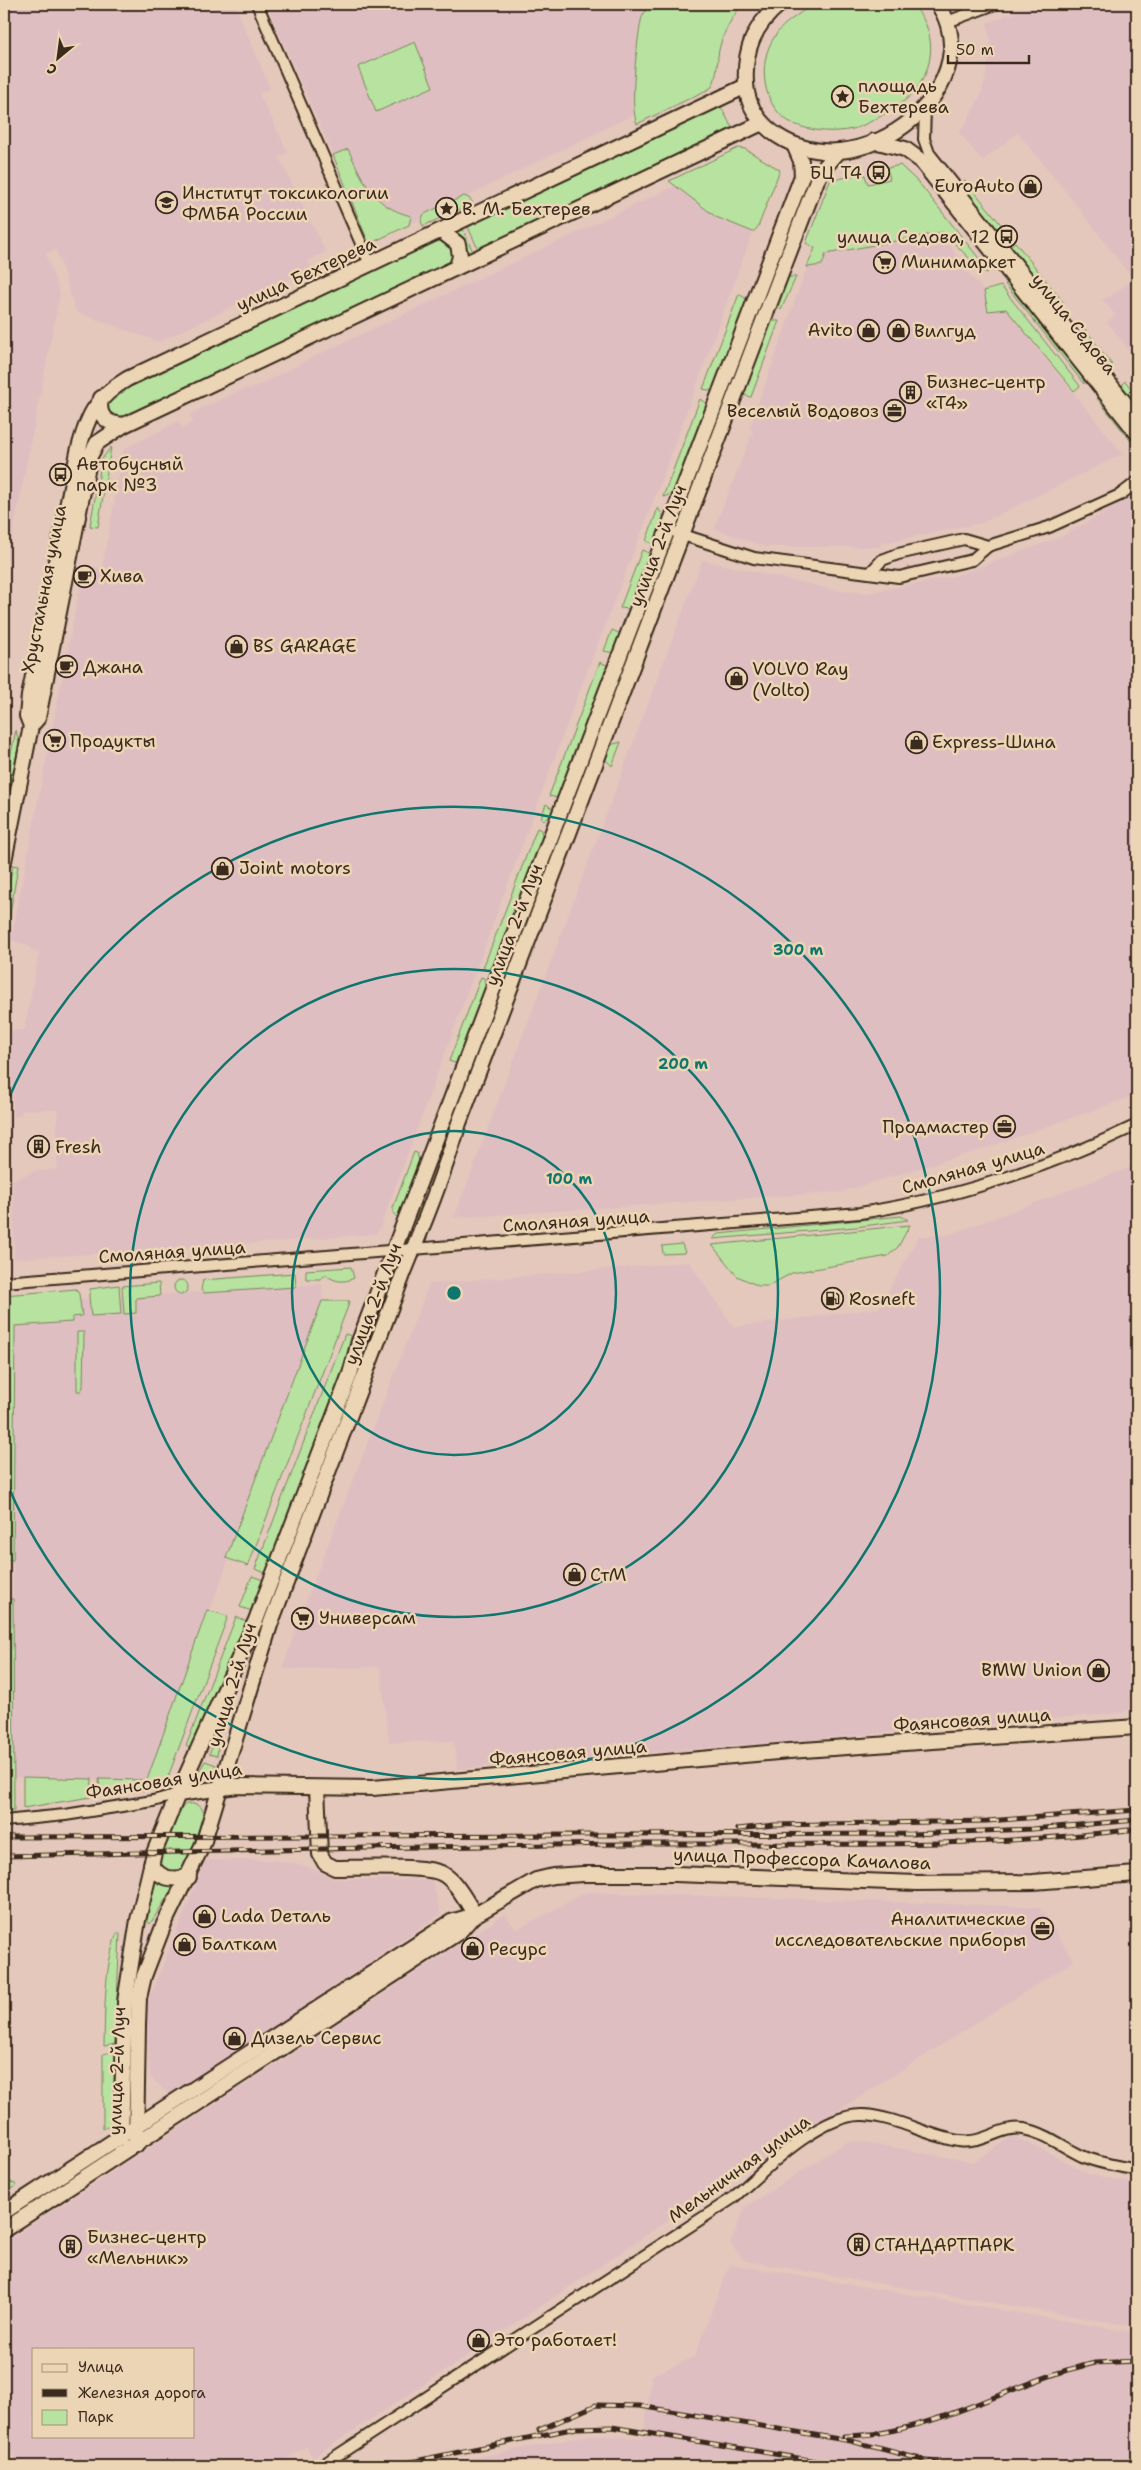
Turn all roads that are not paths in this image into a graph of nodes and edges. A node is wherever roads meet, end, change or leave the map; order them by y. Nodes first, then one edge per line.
1 (257, 4) edge
2 (779, 4) edge
3 (937, 4) edge
4 (994, 4) edge
5 (946, 22) junction
6 (746, 86) junction
7 (926, 109) junction
8 (762, 123) junction
9 (874, 141) junction
10 (794, 145) junction
11 (839, 151) junction
12 (440, 231) junction
13 (370, 264) junction
14 (457, 267) junction
15 (101, 398) junction
16 (1137, 415) edge
17 (124, 425) junction
18 (1137, 433) edge
19 (84, 454) junction
20 (1137, 482) edge
21 (669, 530) junction
22 (682, 535) junction
23 (988, 546) junction
24 (870, 573) junction
25 (4, 861) edge
26 (1137, 1125) edge
27 (413, 1250) junction
28 (394, 1252) junction
29 (4, 1282) edge
30 (1137, 1727) edge
31 (221, 1787) junction
32 (317, 1788) junction
33 (178, 1794) junction
34 (4, 1821) edge
35 (151, 1864) junction
36 (1137, 1874) edge
37 (189, 1877) junction
38 (475, 1915) junction
39 (136, 2128) junction
40 (121, 2138) junction
41 (136, 2144) junction
42 (1137, 2170) edge
43 (4, 2212) edge
44 (4, 2230) edge
45 (321, 2466) edge

1 - 13 street
2 - 6 street
3 - 5 street
4 - 5 street
5 - 7 street
6 - 8 street
6 - 12 street, улица Бехтерева
7 - 9 street
7 - 16 street, улица Седова
8 - 10 street
8 - 14 street
9 - 11 street
9 - 18 street, улица Седова
10 - 11 street
10 - 21 street, улица 2-й Луч
11 - 22 street, улица 2-й Луч
12 - 13 street, улица Бехтерева
12 - 14 street
13 - 15 street, улица Бехтерева
14 - 17 street
15 - 17 street
15 - 19 street, улица Бехтерева
17 - 19 street
19 - 25 street, Хрустальная улица
20 - 23 street
21 - 22 street
21 - 28 street, улица 2-й Луч
22 - 24 street
22 - 27 street, улица 2-й Луч
23 - 24 street
23 - 24 street
26 - 27 street, Смоляная улица
27 - 28 street, Смоляная улица
27 - 31 street, улица 2-й Луч
28 - 29 street, Смоляная улица
28 - 33 street, улица 2-й Луч
30 - 32 street, Фаянсовая улица
31 - 32 street, Фаянсовая улица
31 - 33 street, Фаянсовая улица
31 - 37 street, улица 2-й Луч
32 - 38 street
33 - 34 street, Фаянсовая улица
33 - 35 street, улица 2-й Луч
35 - 37 street
35 - 40 street, улица 2-й Луч
36 - 38 street, улица Профессора Качалова
37 - 39 street, улица 2-й Луч
38 - 39 street, улица Профессора Качалова
38 - 41 street, улица Профессора Качалова
39 - 40 street, улица Профессора Качалова
39 - 41 street, улица 2-й Луч
40 - 41 street, улица 2-й Луч
40 - 43 street, улица Профессора Качалова
41 - 44 street, улица Профессора Качалова
42 - 45 street, Мельничная улица

